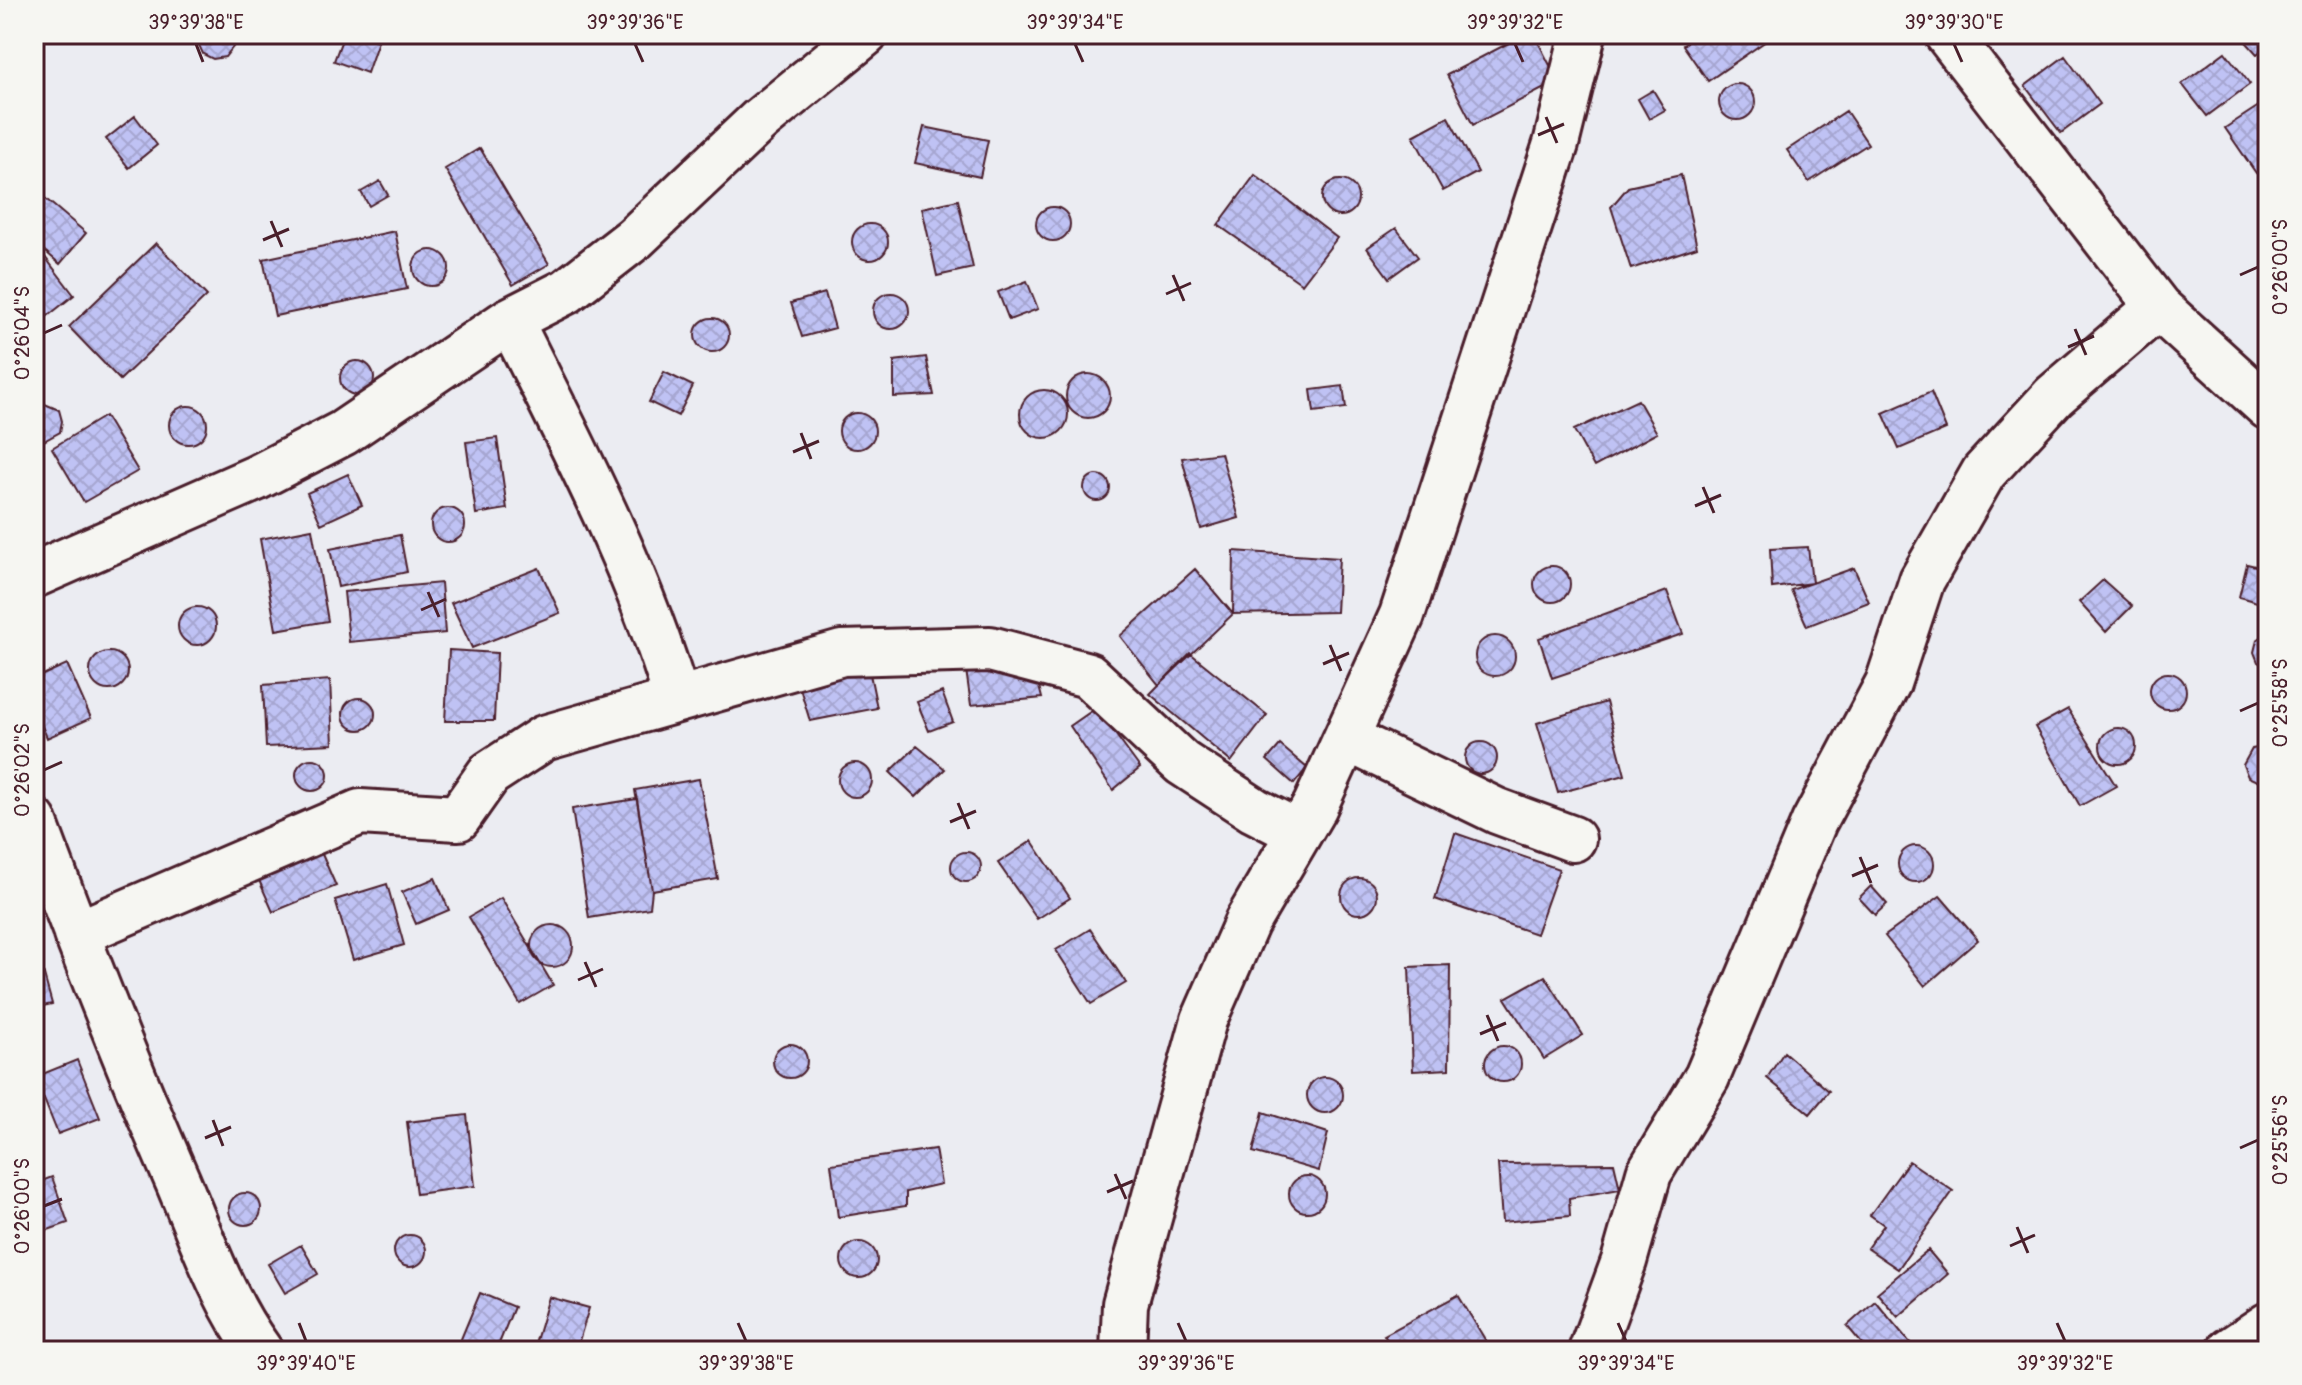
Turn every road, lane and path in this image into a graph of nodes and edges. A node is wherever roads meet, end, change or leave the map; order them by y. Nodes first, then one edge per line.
1 (865, 34) edge
2 (1583, 34) edge
3 (1947, 34) edge
4 (2158, 307) junction
5 (510, 320) junction
6 (2268, 407) edge
7 (34, 575) edge
8 (677, 700) junction
9 (1346, 738) junction
10 (34, 821) edge
11 (1299, 833) junction
12 (1573, 839) dead end
13 (76, 934) junction
14 (2268, 1325) edge
15 (260, 1351) edge
16 (1123, 1351) edge
17 (1591, 1351) edge
18 (2229, 1351) edge

1 - 5 street
2 - 9 street
3 - 4 street
4 - 6 street
4 - 17 street
5 - 7 street
5 - 8 street
8 - 11 street
8 - 13 street
9 - 11 street
9 - 12 street
10 - 13 street
11 - 16 street
13 - 15 street
14 - 18 street

